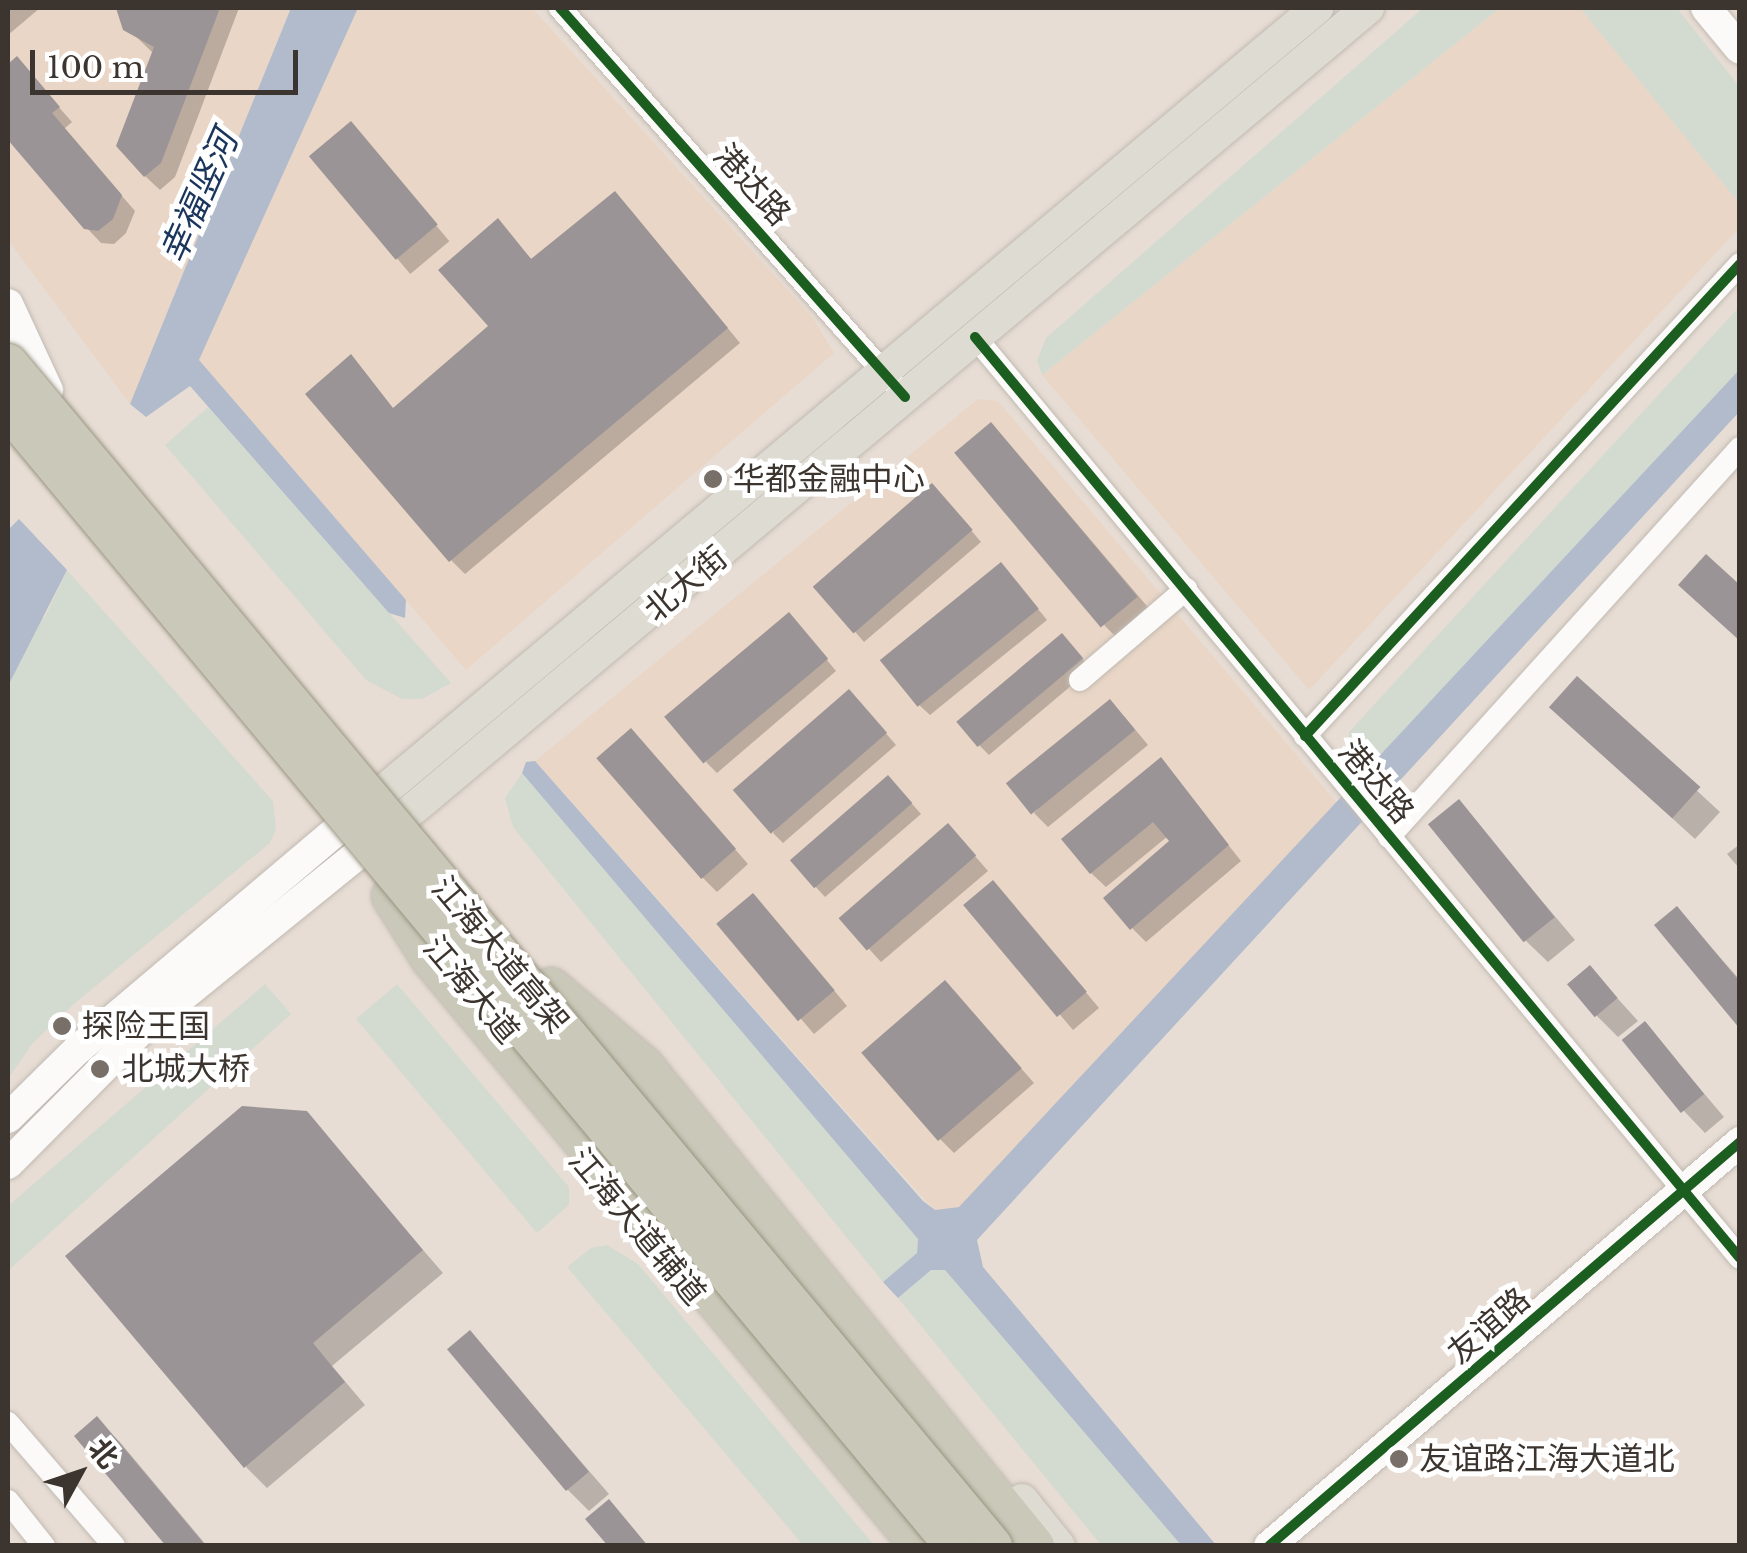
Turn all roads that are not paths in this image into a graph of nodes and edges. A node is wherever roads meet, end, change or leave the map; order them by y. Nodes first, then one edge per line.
1 (560, 8) edge
2 (1317, 8) edge
3 (1368, 8) edge
4 (1706, 8) edge
5 (1731, 8) edge
6 (1740, 18) edge
7 (1740, 49) edge
8 (1740, 264) edge
9 (8, 304) edge
10 (975, 337) junction
11 (8, 341) edge
12 (8, 364) edge
13 (895, 385) junction
14 (48, 390) junction
15 (8, 408) edge
16 (8, 434) edge
17 (1740, 448) edge
18 (1186, 589) junction
19 (1080, 680) dead end
20 (1304, 736) junction
21 (386, 789) junction
22 (408, 816) junction
23 (1389, 837) junction
24 (348, 842) junction
25 (392, 896) junction
26 (552, 988) junction
27 (647, 1061) junction
28 (8, 1118) edge
29 (1740, 1142) edge
30 (8, 1164) edge
31 (1684, 1192) junction
32 (1740, 1258) edge
33 (8, 1423) edge
34 (8, 1501) edge
35 (44, 1546) edge
36 (114, 1546) edge
37 (903, 1546) edge
38 (921, 1546) edge
39 (935, 1546) edge
40 (955, 1546) edge
41 (992, 1546) edge
42 (1017, 1546) edge
43 (1034, 1546) edge
44 (1059, 1546) edge
45 (1269, 1546) edge

1 - 13 street, 港达路
2 - 13 main road, 北大街
3 - 10 main road, 北大街
4 - 7 main road
5 - 6 main road
8 - 20 street
9 - 14 main road
10 - 13 main road, 北大街
10 - 18 street, 港达路
11 - 14 main road, 江海大道
12 - 41 highway, 江海大道高架, bridge
13 - 21 main road, 北大街
13 - 22 main road, 北大街
14 - 21 main road, 江海大道
15 - 40 highway, 江海大道高架, bridge
16 - 24 main road, 江海大道
17 - 23 street
18 - 19 street
18 - 20 street, 港达路
20 - 23 street, 港达路
21 - 22 main road, 江海大道
21 - 24 main road, 北大街
22 - 24 main road, 北大街
22 - 26 main road, 江海大道
23 - 31 street, 港达路
24 - 25 main road, 江海大道
24 - 28 main road, 北大街
24 - 30 main road, 北大街
25 - 37 main road, 江海大道辅道
25 - 38 highway
25 - 39 main road, 江海大道
26 - 27 highway
26 - 42 main road, 江海大道
27 - 43 highway
27 - 44 main road
29 - 31 main road, 友谊路
31 - 32 street, 港达路
31 - 45 main road, 友谊路
33 - 36 street
34 - 35 street

